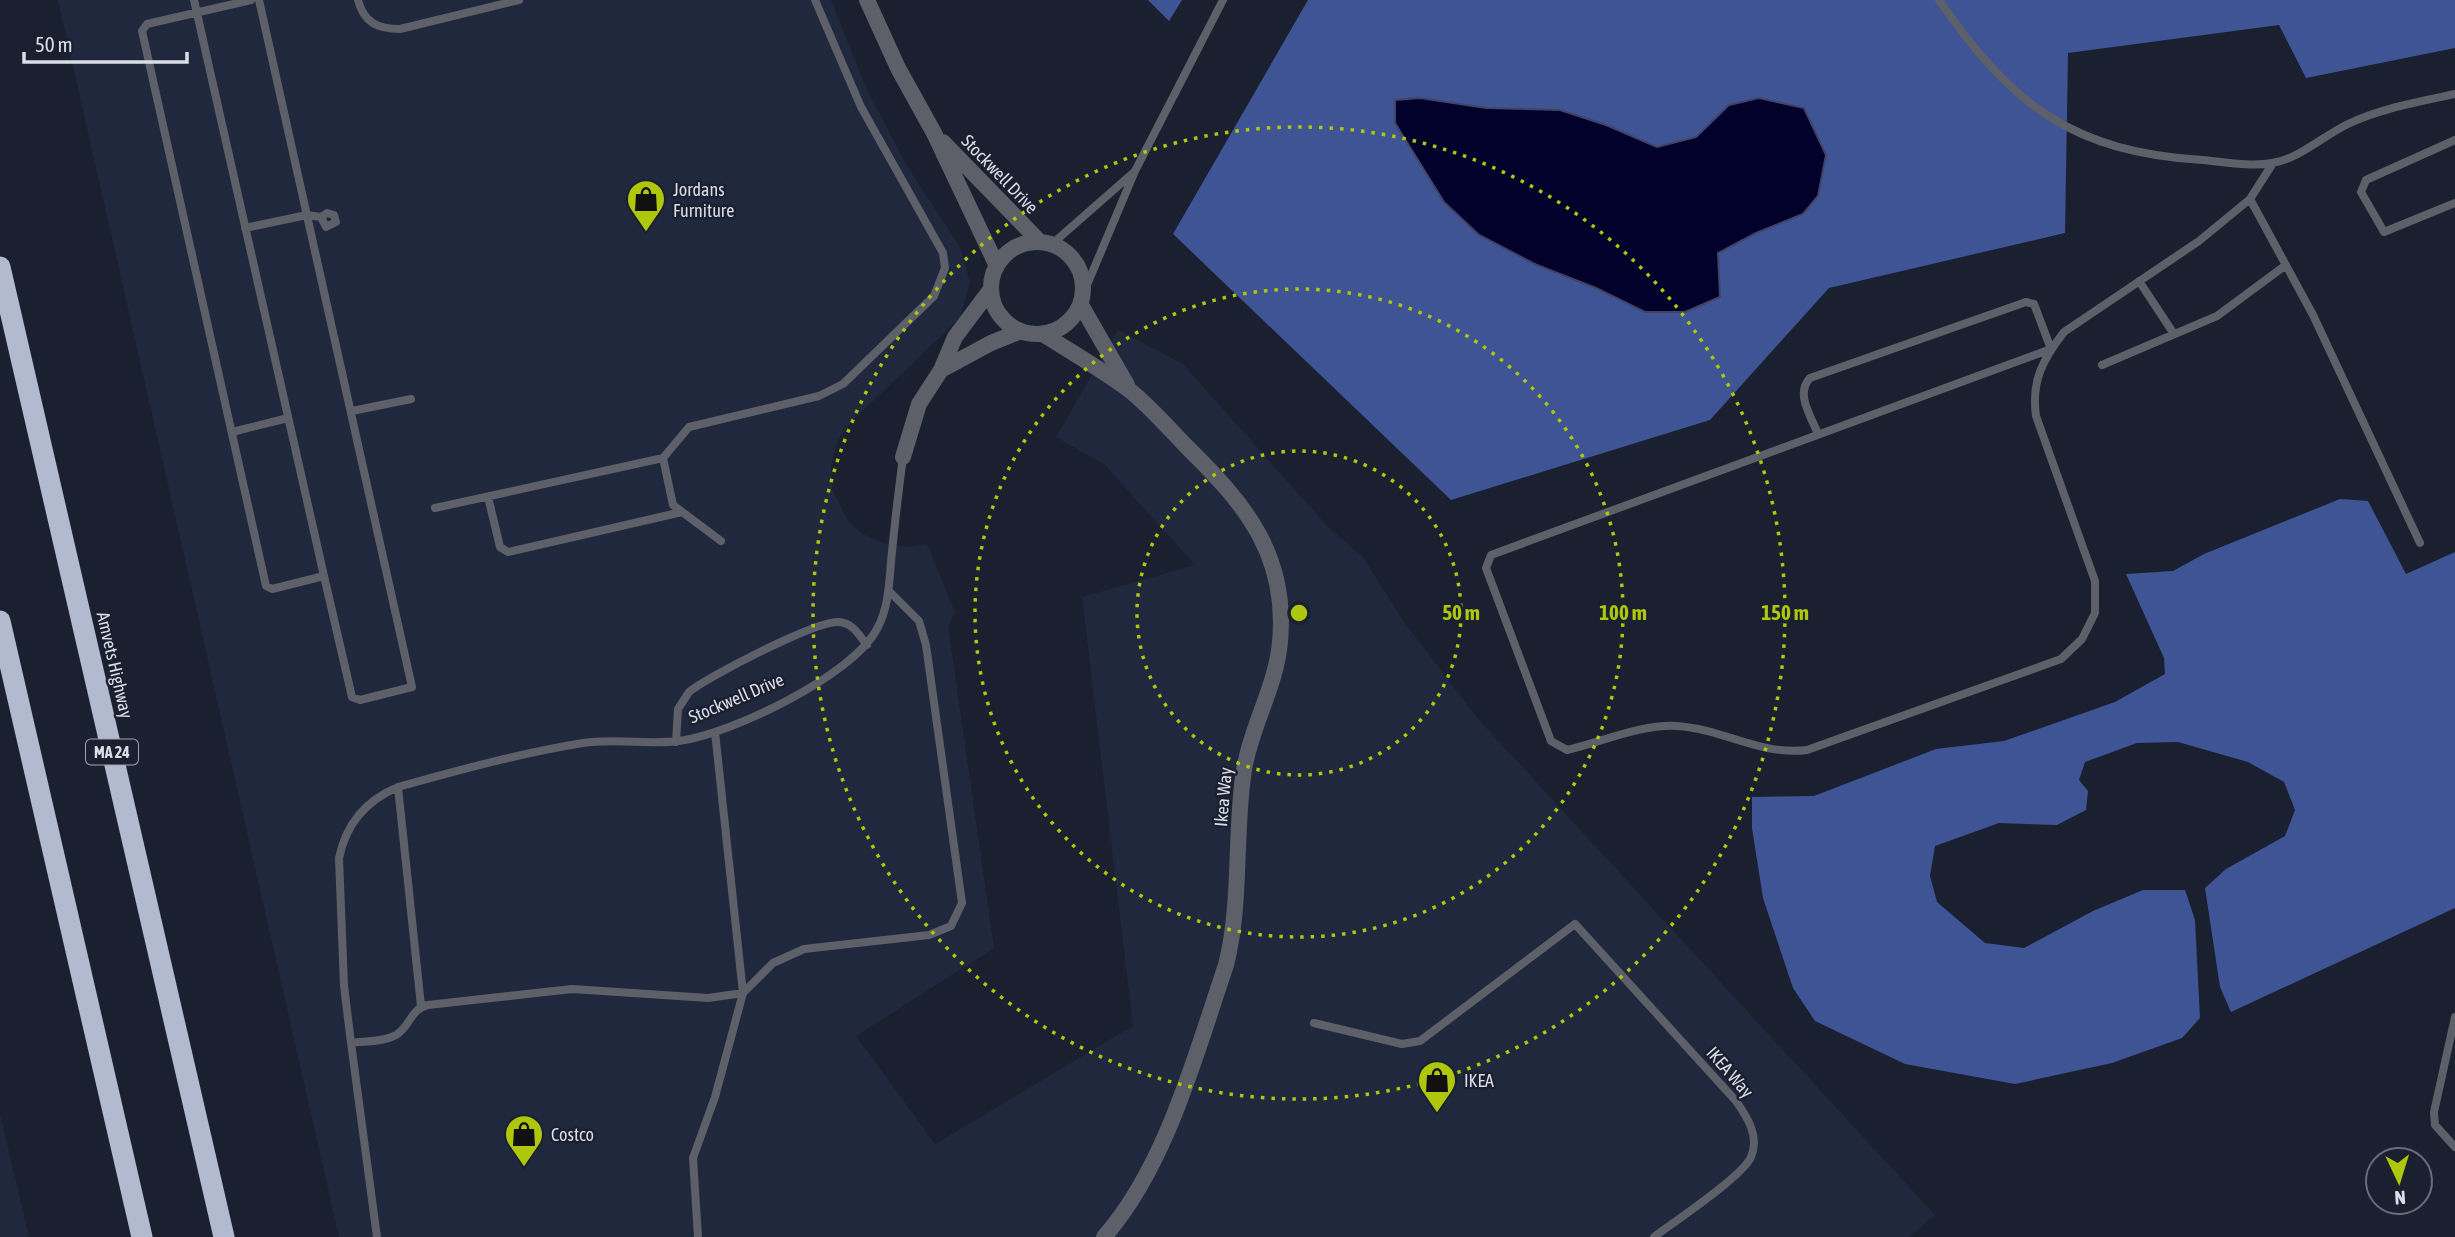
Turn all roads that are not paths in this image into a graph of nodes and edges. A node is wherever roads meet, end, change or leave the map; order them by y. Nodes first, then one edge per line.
1 (194, 0) edge
2 (251, 0) edge
3 (259, 0) edge
4 (358, 0) edge
5 (519, 0) edge
6 (815, 0) edge
7 (867, 0) edge
8 (1223, 0) edge
9 (1940, 0) edge
10 (197, 13) junction
11 (2455, 94) edge
12 (934, 133) junction
13 (2455, 140) edge
14 (2273, 163) junction
15 (1135, 171) junction
16 (2250, 199) junction
17 (2455, 202) edge
18 (307, 215) junction
19 (334, 224) dead end
20 (245, 228) junction
21 (1046, 243) junction
22 (2286, 265) junction
23 (997, 266) junction
24 (0, 267) edge
25 (2139, 281) junction
26 (991, 289) junction
27 (1082, 299) junction
28 (1021, 331) junction
29 (1043, 334) junction
30 (2174, 334) junction
31 (2051, 349) junction
32 (2102, 365) dead end
33 (941, 370) junction
34 (1130, 390) junction
35 (411, 399) dead end
36 (352, 411) junction
37 (288, 418) junction
38 (232, 432) junction
39 (1818, 434) junction
40 (903, 457) joint
41 (663, 458) junction
42 (488, 497) junction
43 (435, 508) dead end
44 (682, 512) junction
45 (721, 541) dead end
46 (2420, 542) dead end
47 (324, 576) junction
48 (889, 591) junction
49 (0, 621) edge
50 (867, 645) junction
51 (715, 732) junction
52 (676, 742) junction
53 (398, 787) junction
54 (743, 993) junction
55 (421, 1006) junction
56 (2455, 1017) edge
57 (1314, 1023) dead end
58 (351, 1043) junction
59 (2455, 1147) edge
60 (142, 1237) edge
61 (224, 1237) edge
62 (377, 1237) edge
63 (698, 1237) edge
64 (1104, 1237) edge
65 (1654, 1237) edge

1 - 10 lane
2 - 10 lane
3 - 18 lane
4 - 5 lane
6 - 41 lane
7 - 12 street, Stockwell Drive
8 - 15 lane
9 - 14 lane
10 - 20 lane
10 - 38 lane
11 - 14 lane
12 - 21 street, Stockwell Drive
12 - 23 street, Stockwell Drive
13 - 17 lane
14 - 16 lane
15 - 21 lane
15 - 27 lane
16 - 22 lane
16 - 25 lane
18 - 19 lane
18 - 20 lane
18 - 36 lane
20 - 37 lane
21 - 23 street
21 - 27 street
22 - 30 lane
22 - 46 lane
23 - 26 street
24 - 61 highway, Amvets Highway / MA 24
25 - 30 lane
25 - 31 lane
26 - 28 street
26 - 33 street, Stockwell Drive
27 - 29 street
27 - 34 street, Ikea Way
28 - 29 street
28 - 33 street
29 - 34 street, Ikea Way
30 - 32 lane
31 - 39 lane
31 - 39 lane
31 - 39 lane
33 - 40 street, Stockwell Drive
34 - 64 street, Ikea Way
35 - 36 lane
36 - 47 lane
37 - 38 lane
37 - 47 lane
38 - 47 lane
40 - 48 lane, Stockwell Drive
41 - 42 lane
41 - 44 lane
42 - 43 lane
42 - 44 lane
44 - 45 lane
48 - 50 lane, Stockwell Drive
48 - 54 lane
49 - 60 highway
50 - 51 lane, Stockwell Drive
50 - 52 lane
51 - 52 lane, Stockwell Drive
51 - 54 lane
52 - 53 lane, Stockwell Drive
53 - 55 lane
53 - 58 lane, Stockwell Drive
54 - 55 lane
54 - 63 lane
55 - 58 lane
56 - 59 lane
57 - 65 lane, IKEA Way
58 - 62 lane, Stockwell Drive

